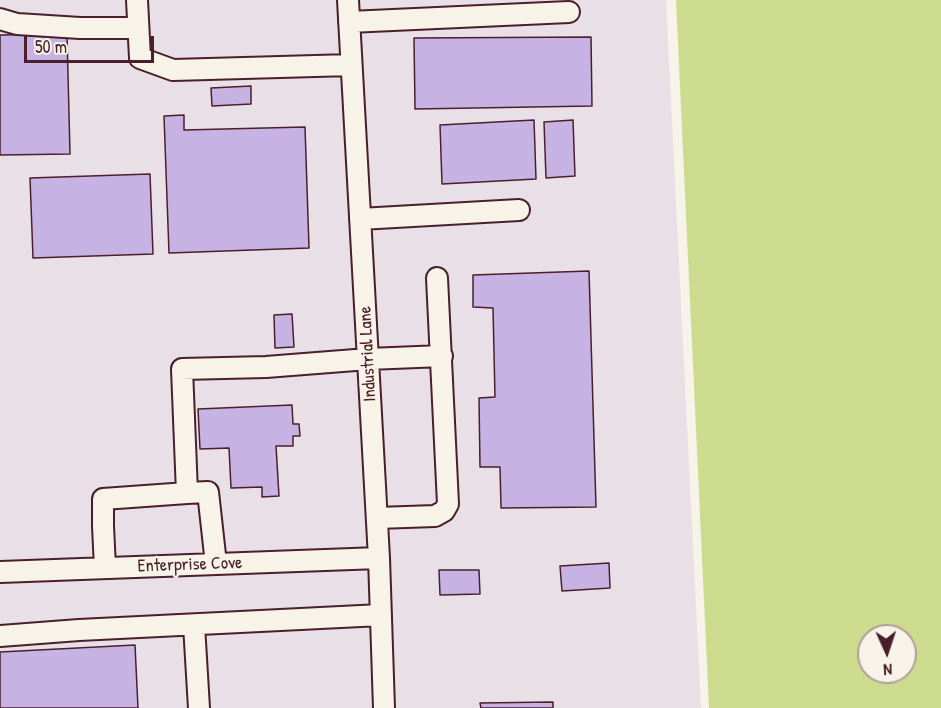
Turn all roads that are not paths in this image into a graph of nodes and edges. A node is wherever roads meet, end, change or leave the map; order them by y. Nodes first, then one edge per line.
1 (137, 0) edge
2 (348, 0) edge
3 (568, 12) dead end
4 (0, 19) edge
5 (349, 22) junction
6 (138, 28) junction
7 (351, 65) junction
8 (519, 210) dead end
9 (360, 219) junction
10 (437, 278) dead end
11 (442, 356) junction
12 (368, 359) junction
13 (187, 493) junction
14 (377, 518) junction
15 (379, 558) junction
16 (216, 564) junction
17 (105, 568) junction
18 (0, 572) edge
19 (381, 615) junction
20 (194, 625) junction
21 (0, 636) edge
22 (199, 708) edge
23 (384, 708) edge

1 - 6 street
2 - 5 street, Industrial Lane
3 - 5 street
4 - 6 street
5 - 7 street, Industrial Lane
6 - 7 street
7 - 9 street, Industrial Lane
8 - 9 street
9 - 12 street, Industrial Lane
10 - 11 street
11 - 12 street
11 - 14 street
12 - 13 street
12 - 14 street, Industrial Lane
13 - 16 street
13 - 17 street
14 - 15 street, Industrial Lane
15 - 16 street, Enterprise Cove
15 - 19 street, Industrial Lane
16 - 17 street, Enterprise Cove
17 - 18 street, Enterprise Cove
19 - 20 street
19 - 23 street, Industrial Lane
20 - 21 street
20 - 22 street

